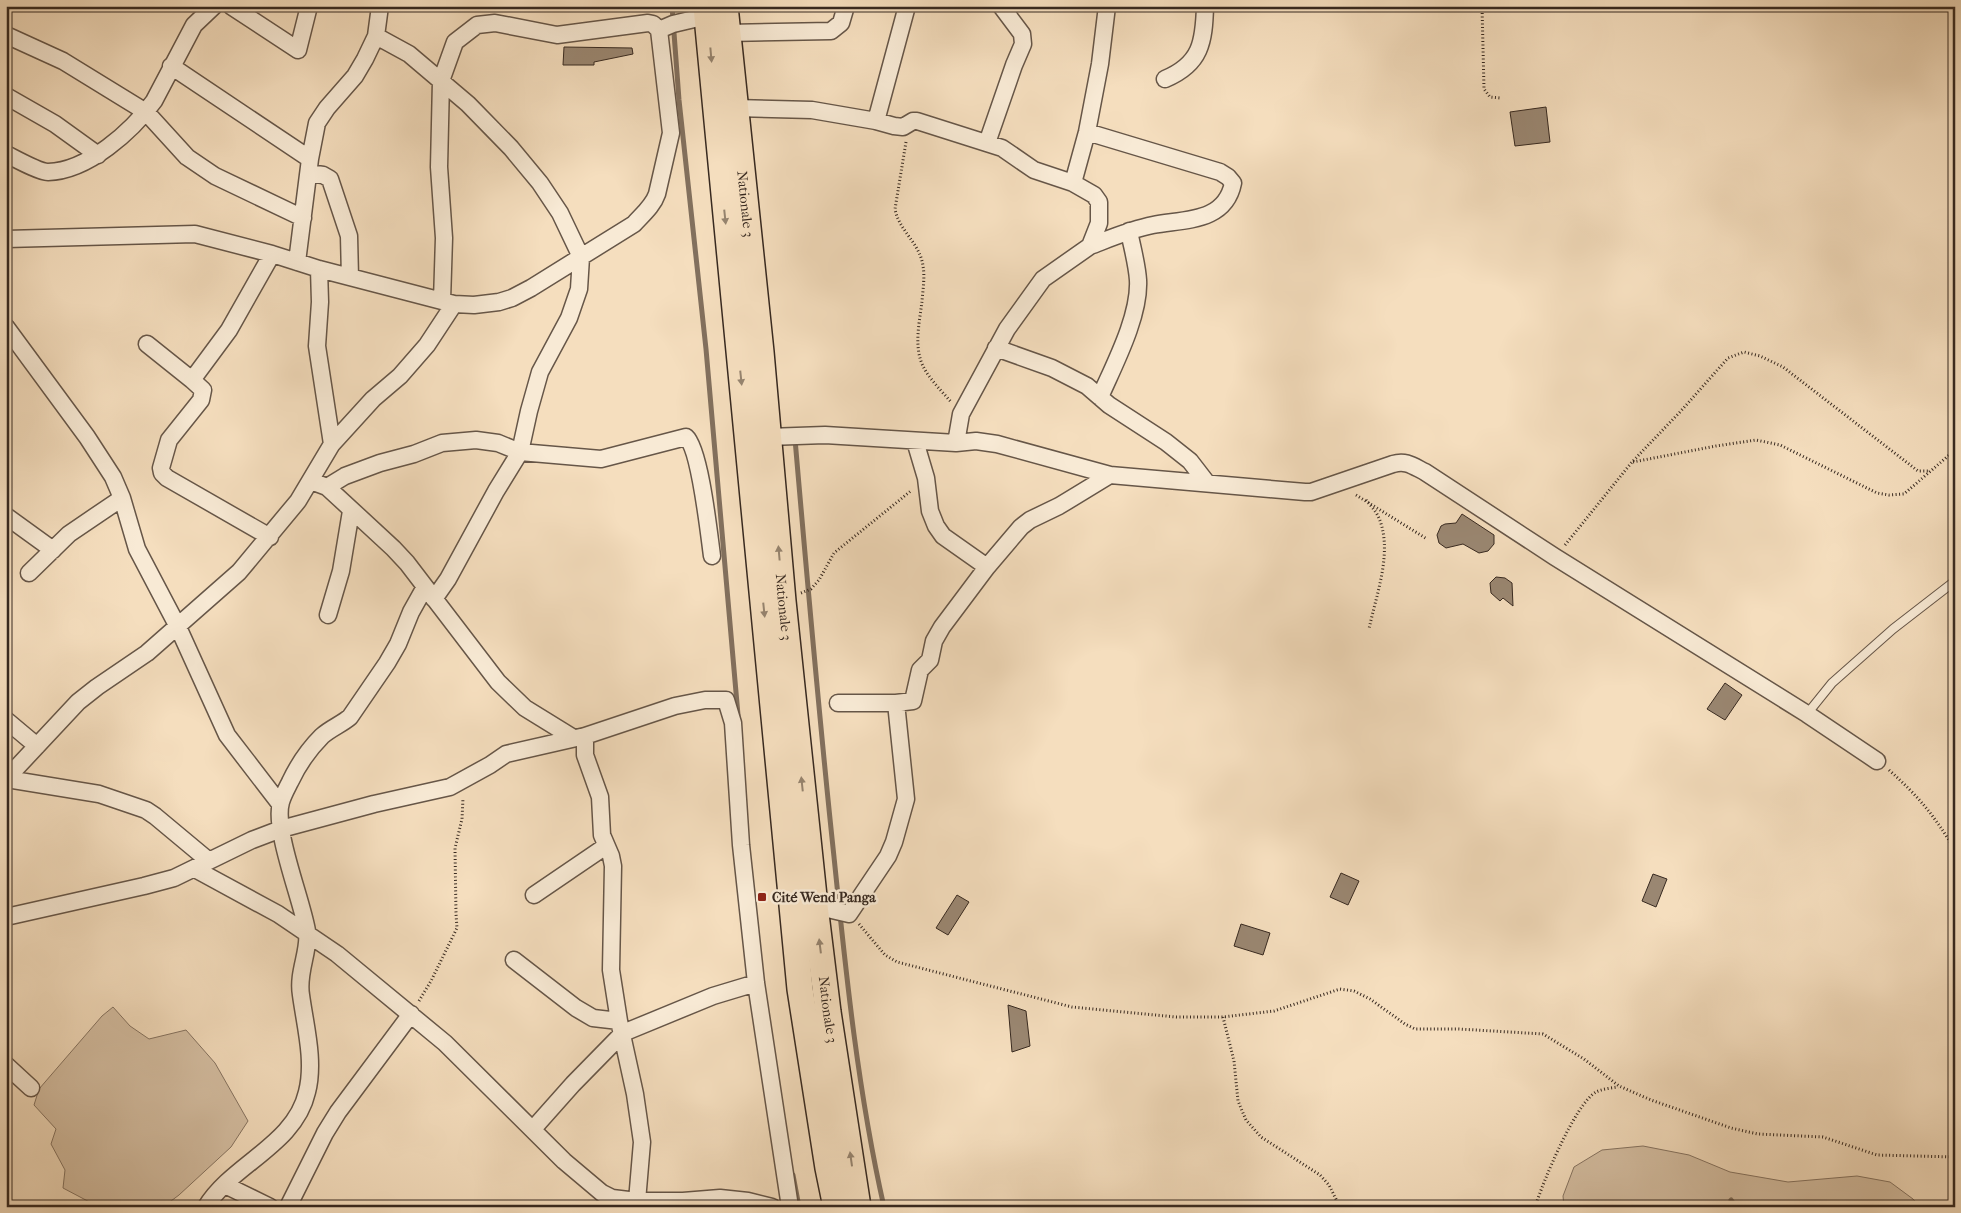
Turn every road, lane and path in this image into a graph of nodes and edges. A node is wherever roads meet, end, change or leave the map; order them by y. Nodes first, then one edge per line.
1 (214, 6) edge
2 (231, 6) edge
3 (310, 6) edge
4 (380, 6) edge
5 (846, 6) edge
6 (907, 6) edge
7 (1001, 6) edge
8 (1107, 6) edge
9 (1205, 6) edge
10 (1482, 6) edge
11 (713, 10) edge
12 (659, 30) junction
13 (727, 33) junction
14 (6, 35) edge
15 (376, 36) junction
16 (171, 66) junction
17 (1165, 79) dead end
18 (441, 81) junction
19 (6, 96) edge
20 (1500, 98) dead end
21 (734, 108) junction
22 (146, 112) junction
23 (876, 121) junction
24 (909, 124) junction
25 (1087, 132) junction
26 (987, 143) junction
27 (6, 154) edge
28 (98, 155) junction
29 (309, 166) junction
30 (1073, 183) junction
31 (303, 218) junction
32 (1129, 231) junction
33 (6, 239) edge
34 (1090, 246) junction
35 (272, 254) junction
36 (581, 257) junction
37 (297, 262) junction
38 (320, 269) junction
39 (350, 277) junction
40 (448, 302) junction
41 (6, 327) edge
42 (147, 344) dead end
43 (996, 348) junction
44 (192, 380) junction
45 (1100, 397) junction
46 (961, 414) junction
47 (768, 437) junction
48 (915, 441) junction
49 (956, 443) junction
50 (332, 444) junction
51 (1955, 450) edge
52 (520, 452) junction
53 (1632, 462) junction
54 (1930, 471) junction
55 (1110, 475) junction
56 (926, 478) junction
57 (311, 481) junction
58 (1207, 483) junction
59 (326, 487) junction
60 (1350, 493) dead end
61 (122, 498) junction
62 (1366, 500) junction
63 (351, 511) junction
64 (6, 516) edge
65 (270, 537) junction
66 (1427, 539) dead end
67 (53, 550) junction
68 (712, 556) dead end
69 (1555, 557) junction
70 (987, 567) junction
71 (29, 573) dead end
72 (1955, 581) edge
73 (430, 593) junction
74 (783, 601) junction
75 (328, 615) dead end
76 (178, 627) junction
77 (1369, 629) dead end
78 (838, 703) dead end
79 (896, 703) junction
80 (1807, 714) junction
81 (6, 720) edge
82 (578, 736) junction
83 (37, 746) junction
84 (1877, 761) joint
85 (7, 779) edge
86 (463, 780) junction
87 (280, 804) junction
88 (281, 829) junction
89 (606, 846) junction
90 (1955, 850) edge
91 (202, 865) junction
92 (534, 896) dead end
93 (816, 906) junction
94 (849, 914) junction
95 (6, 917) edge
96 (308, 933) junction
97 (514, 960) dead end
98 (756, 983) junction
99 (412, 1014) junction
100 (1223, 1017) junction
101 (621, 1027) junction
102 (6, 1065) edge
103 (1619, 1086) junction
104 (31, 1088) dead end
105 (533, 1128) junction
106 (1955, 1157) edge
107 (225, 1185) junction
108 (637, 1201) junction
109 (737, 1203) edge
110 (206, 1207) edge
111 (270, 1207) edge
112 (288, 1207) edge
113 (772, 1207) edge
114 (790, 1207) edge
115 (836, 1207) edge
116 (858, 1207) edge
117 (1340, 1207) edge
118 (1535, 1207) edge

1 - 16 street
2 - 3 street
4 - 15 street
5 - 13 street
6 - 23 street
7 - 26 street
8 - 25 street
9 - 17 street
10 - 20 path
11 - 12 street
11 - 13 main road, Nationale 3
11 -> 115 main road
12 - 18 street
12 - 36 street
13 - 21 main road, Nationale 3
14 - 22 street
15 - 18 street
15 - 29 street
16 - 22 street
16 - 29 street
18 - 36 street
18 - 40 street
19 - 28 street
21 - 23 street
21 - 47 main road, Nationale 3
22 - 28 street
22 - 31 street
23 - 24 street
24 - 26 street
24 - 46 path
25 - 30 street
25 - 32 street
26 - 30 street
27 - 28 street
29 - 31 street
29 - 39 street
30 - 34 street
31 - 37 street
32 - 34 street
32 - 45 street
33 - 35 street
34 - 43 street
35 - 37 street
35 - 44 street
36 - 40 street
36 - 52 street
37 - 38 street
38 - 39 street
38 - 50 street
39 - 40 street
40 - 50 street
41 - 61 street
42 - 44 street
43 - 45 street
43 - 46 street
44 - 65 street
45 - 58 street
46 - 49 street
47 - 48 street
74 -> 47 main road, Nationale 3
48 - 49 street
48 - 56 street
49 - 55 street
50 - 57 street
51 - 54 path
52 - 59 street
52 - 68 street
52 - 73 street
53 - 54 path
53 - 54 path
53 - 69 path
55 - 58 street
55 - 70 street
56 - 70 street
56 - 74 path
57 - 59 street
57 - 65 street
58 - 69 street
59 - 63 street
60 - 62 path
61 - 67 street
61 - 76 street
62 - 66 path
62 - 77 path
63 - 73 street
63 - 75 street
64 - 67 street
65 - 76 street
67 - 71 street
69 - 80 street
70 - 79 street
72 - 80 lane
73 - 82 street
73 - 87 street
93 -> 74 main road, Nationale 3
76 - 83 street
76 - 87 street
78 - 79 street
79 - 94 street
80 - 84 street
81 - 83 street
82 - 86 street
82 - 89 street
82 - 98 street
83 - 85 street
84 - 90 path
85 - 91 street
86 - 88 street
86 - 99 path
87 - 88 street
88 - 91 street
88 - 96 street
89 - 92 street
89 - 101 street
91 - 95 street
91 - 96 street
93 - 94 street
116 -> 93 main road, Nationale 3
94 - 100 path
96 - 99 street
96 - 107 street
97 - 101 street
98 - 101 street
98 - 114 street
99 - 105 street
99 - 112 street
100 - 103 path
100 - 117 path
101 - 105 street
101 - 108 street
102 - 104 street
103 - 106 path
103 - 118 path
105 - 108 street
107 - 110 street
107 - 111 street
108 - 109 street
109 - 113 street

